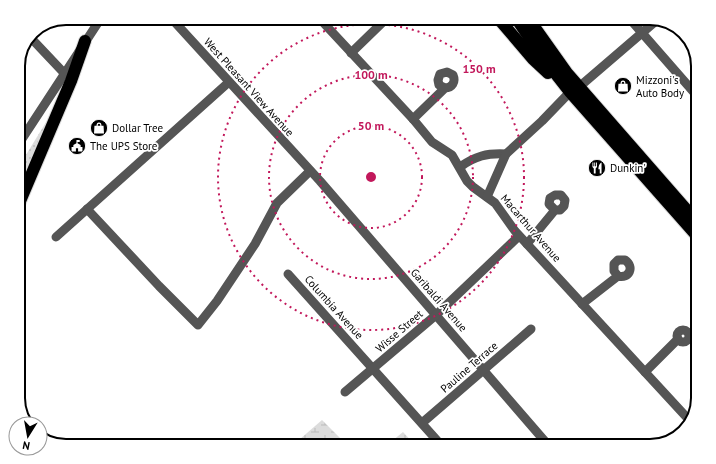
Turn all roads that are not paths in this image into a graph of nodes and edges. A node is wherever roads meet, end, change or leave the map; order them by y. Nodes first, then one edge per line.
1 (96, 25) edge
2 (177, 25) edge
3 (325, 25) edge
4 (380, 25) edge
5 (504, 25) edge
6 (521, 25) edge
7 (533, 25) edge
8 (635, 25) edge
9 (651, 25) edge
10 (642, 33) junction
11 (34, 41) edge
12 (85, 41) junction
13 (351, 53) junction
14 (64, 73) junction
15 (229, 82) junction
16 (445, 88) dead end
17 (575, 89) junction
18 (691, 89) edge
19 (413, 119) junction
20 (25, 134) edge
21 (506, 154) junction
22 (460, 167) junction
23 (310, 171) junction
24 (25, 189) edge
25 (487, 197) junction
26 (87, 209) junction
27 (555, 210) dead end
28 (691, 215) edge
29 (691, 229) edge
30 (519, 236) junction
31 (56, 237) dead end
32 (527, 244) junction
33 (288, 274) dead end
34 (618, 276) dead end
35 (582, 304) junction
36 (436, 315) junction
37 (531, 329) dead end
38 (678, 340) dead end
39 (373, 369) junction
40 (484, 370) junction
41 (645, 372) junction
42 (345, 392) dead end
43 (686, 417) edge
44 (422, 423) junction
45 (436, 439) edge
46 (543, 439) edge

1 - 12 street
2 - 15 street, West Pleasant View Avenue
3 - 13 street, Macarthur Avenue
4 - 13 street
5 - 17 highway
6 - 17 highway
7 - 17 highway
8 - 10 street
9 - 10 street
10 - 17 street
10 - 18 street
11 - 14 street
12 - 14 street
12 - 24 highway
13 - 19 street, Macarthur Avenue
14 - 20 street
15 - 23 street, West Pleasant View Avenue
15 - 26 street
16 - 19 street
17 - 21 street
17 - 28 highway
17 - 29 highway
19 - 22 street, Macarthur Avenue
21 - 22 street
21 - 25 street
22 - 25 street, Macarthur Avenue
23 - 26 street
23 - 36 street, Garibaldi Avenue
25 - 30 street, Macarthur Avenue
26 - 31 street
27 - 32 street
30 - 32 street, Macarthur Avenue
30 - 36 street, Wisse Street
32 - 35 street, Macarthur Avenue
33 - 39 street, Columbia Avenue
34 - 35 street
35 - 41 street, Macarthur Avenue
36 - 39 street, Wisse Street
36 - 40 street, Garibaldi Avenue
37 - 40 street, Pauline Terrace
38 - 41 street
39 - 42 street, Wisse Street
39 - 44 street, Columbia Avenue
40 - 44 street, Pauline Terrace
40 - 46 street, Garibaldi Avenue
41 - 43 street, Macarthur Avenue
44 - 45 street, Columbia Avenue

